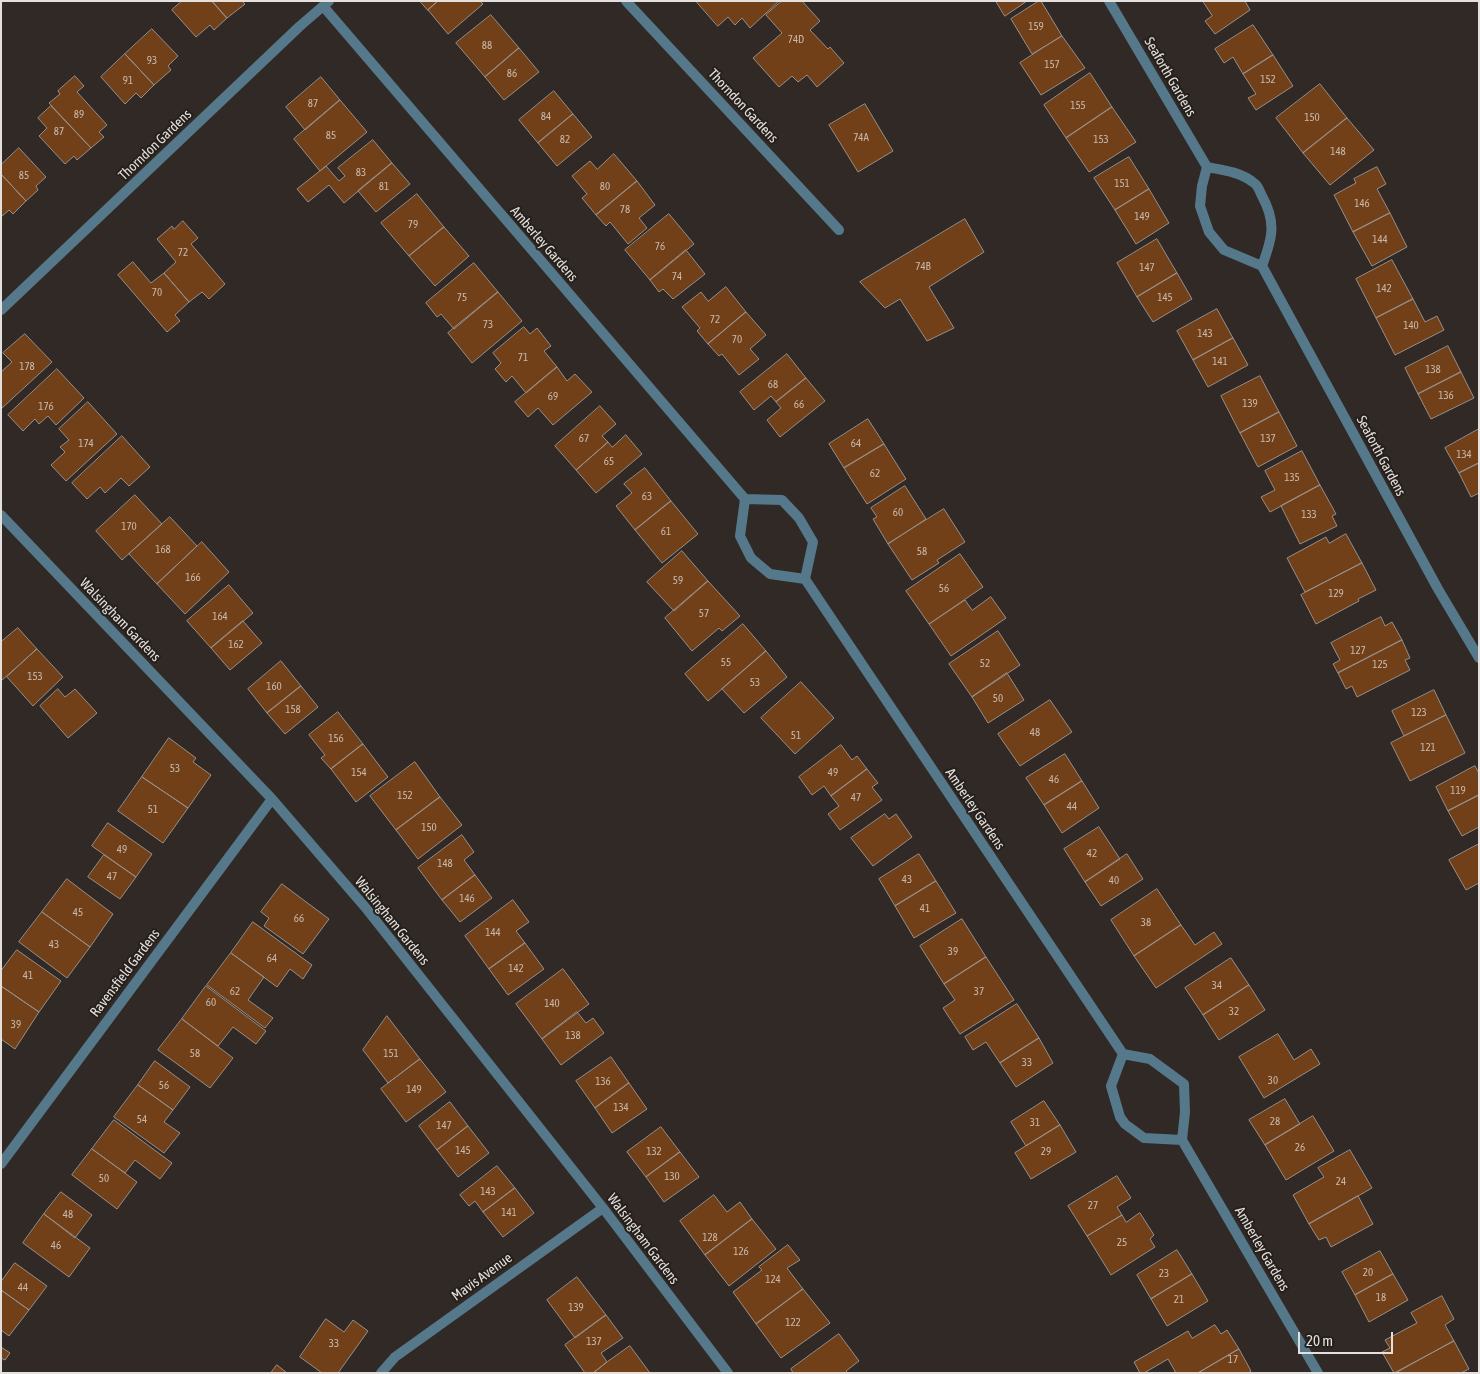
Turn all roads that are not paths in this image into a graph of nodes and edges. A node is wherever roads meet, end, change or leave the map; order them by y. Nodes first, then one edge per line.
1 (626, 1) edge
2 (1110, 1) edge
3 (326, 4) edge
4 (1207, 167) junction
5 (839, 230) dead end
6 (1262, 266) junction
7 (1, 310) edge
8 (745, 499) junction
9 (1, 515) edge
10 (804, 579) junction
11 (1479, 658) edge
12 (272, 799) junction
13 (1123, 1054) junction
14 (1182, 1140) junction
15 (1, 1164) edge
16 (603, 1208) junction
17 (381, 1373) edge
18 (728, 1373) edge
19 (1318, 1373) edge

1 - 5 street, Thorndon Gardens
2 - 4 street, Seaforth Gardens
3 - 7 street, Thorndon Gardens
3 - 8 street, Amberley Gardens
4 - 6 street
4 - 6 street
6 - 11 street, Seaforth Gardens
8 - 10 street
8 - 10 street
9 - 12 street, Walsingham Gardens
10 - 13 street, Amberley Gardens
12 - 15 street, Ravensfield Gardens
12 - 16 street, Walsingham Gardens
13 - 14 street
13 - 14 street
14 - 19 street, Amberley Gardens
16 - 17 street, Mavis Avenue
16 - 18 street, Walsingham Gardens

